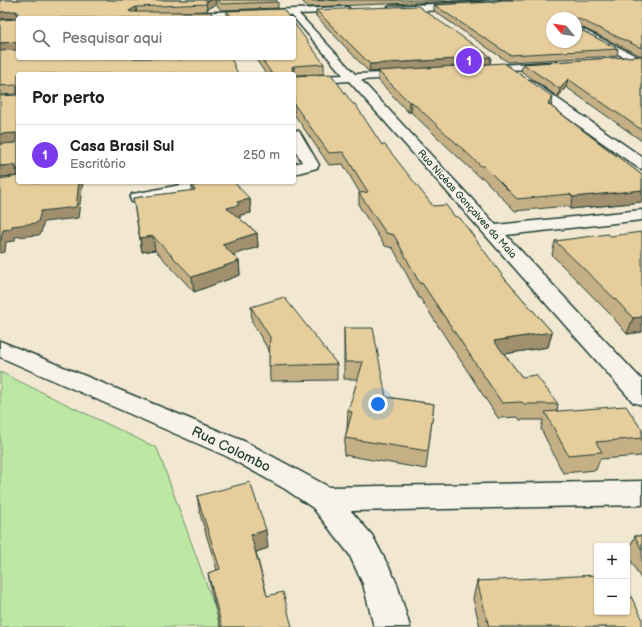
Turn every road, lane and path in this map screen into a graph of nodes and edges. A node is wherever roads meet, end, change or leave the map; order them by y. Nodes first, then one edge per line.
1 (508, 0) edge
2 (419, 8) junction
3 (380, 9) edge
4 (356, 10) edge
5 (292, 12) junction
6 (194, 16) edge
7 (296, 16) edge
8 (296, 16) edge
9 (438, 20) edge
10 (582, 32) edge
11 (487, 55) edge
12 (640, 58) edge
13 (612, 61) edge
14 (566, 64) edge
15 (506, 68) junction
16 (467, 70) edge
17 (421, 73) edge
18 (352, 78) junction
19 (296, 81) edge
20 (296, 138) edge
21 (642, 164) edge
22 (296, 168) edge
23 (212, 184) edge
24 (138, 198) edge
25 (642, 215) edge
26 (491, 231) junction
27 (0, 348) edge
28 (642, 396) edge
29 (642, 493) edge
30 (324, 499) junction
31 (392, 627) edge

1 - 2 street
2 - 3 street
2 - 9 street
4 - 5 street
5 - 6 street
5 - 7 street, Rua Nicéas Gonçalves da Maia
8 - 18 street, Rua Nicéas Gonçalves da Maia
10 - 12 street
11 - 15 street
12 - 13 street
14 - 15 street
15 - 16 street
15 - 21 street
17 - 18 street
18 - 19 street
18 - 26 street, Rua Nicéas Gonçalves da Maia
20 - 22 street
23 - 24 street
25 - 26 street
26 - 28 street, Rua Nicéas Gonçalves da Maia
27 - 30 street, Rua Colombo
29 - 30 street
30 - 31 street, Rua Colombo

